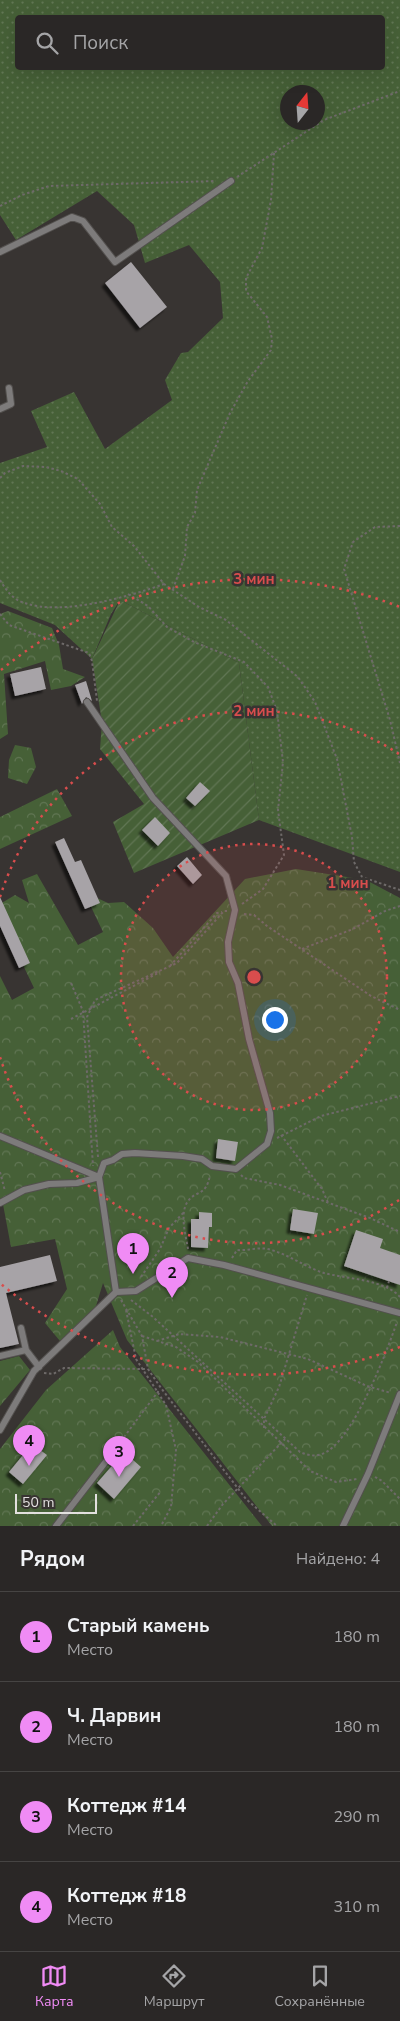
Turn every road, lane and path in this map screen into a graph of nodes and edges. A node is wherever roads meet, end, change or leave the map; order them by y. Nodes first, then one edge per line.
1 (400, 91) edge
2 (274, 153) junction
3 (231, 181) junction
4 (0, 206) edge
5 (0, 252) edge
6 (9, 388) dead end
7 (0, 409) edge
8 (0, 478) edge
9 (400, 526) edge
10 (0, 580) edge
11 (164, 584) junction
12 (172, 589) junction
13 (128, 594) junction
14 (0, 614) edge
15 (88, 702) dead end
16 (97, 704) dead end
17 (400, 763) edge
18 (400, 890) edge
19 (400, 906) edge
20 (233, 911) junction
21 (301, 949) junction
22 (170, 966) junction
23 (71, 983) dead end
24 (92, 1007) junction
25 (400, 1010) edge
26 (83, 1011) junction
27 (71, 1019) dead end
28 (400, 1096) edge
29 (278, 1128) dead end
30 (0, 1136) edge
31 (282, 1136) junction
32 (267, 1144) junction
33 (212, 1166) junction
34 (236, 1169) junction
35 (0, 1172) edge
36 (100, 1175) junction
37 (3, 1202) edge
38 (329, 1205) junction
39 (185, 1212) junction
40 (400, 1232) edge
41 (188, 1258) junction
42 (230, 1267) junction
43 (389, 1281) dead end
44 (387, 1288) junction
45 (309, 1289) junction
46 (136, 1291) junction
47 (120, 1292) junction
48 (400, 1297) edge
49 (400, 1313) edge
50 (400, 1318) edge
51 (21, 1328) dead end
52 (172, 1335) junction
53 (142, 1336) junction
54 (157, 1341) junction
55 (26, 1350) junction
56 (289, 1354) junction
57 (0, 1356) edge
58 (37, 1369) junction
59 (148, 1369) junction
60 (370, 1387) junction
61 (161, 1388) junction
62 (400, 1395) edge
63 (264, 1419) junction
64 (264, 1428) junction
65 (0, 1430) edge
66 (285, 1438) junction
67 (280, 1443) junction
68 (114, 1451) joint
69 (368, 1474) junction
70 (238, 1488) junction
71 (161, 1491) dead end
72 (400, 1499) edge
73 (56, 1526) edge
74 (133, 1526) edge
75 (161, 1526) edge
76 (207, 1526) edge
77 (277, 1526) edge
78 (343, 1526) edge

1 - 2 path
2 - 3 path
2 - 12 path
3 - 4 path
3 - 5 lane
6 - 7 lane
8 - 11 path
9 - 17 path
10 - 13 path
11 - 12 path
11 - 13 path
12 - 18 path
13 - 20 path
14 - 16 path
15 - 20 lane
19 - 21 path
20 - 21 path
20 - 22 path
20 - 32 lane
21 - 25 path
22 - 24 path
22 - 24 path
23 - 26 path
24 - 26 path
24 - 36 path
26 - 27 path
26 - 36 path
28 - 31 path
29 - 31 path
30 - 36 lane
31 - 32 path
31 - 38 path
32 - 34 lane
33 - 34 lane
33 - 36 lane
33 - 39 path
34 - 38 path
35 - 37 path
36 - 37 lane
36 - 47 lane
38 - 40 path
39 - 41 path
39 - 46 path
41 - 42 lane
41 - 46 lane
42 - 44 path
42 - 45 lane
43 - 44 path
44 - 48 path
45 - 49 lane
45 - 56 path
46 - 47 lane
47 - 52 path
47 - 53 path
47 - 58 lane
47 - 75 path
50 - 60 path
51 - 55 lane
52 - 54 path
52 - 56 path
52 - 63 path
53 - 54 path
53 - 59 path
54 - 64 path
55 - 57 lane
55 - 58 lane
56 - 60 path
56 - 63 path
58 - 59 path
58 - 65 lane
59 - 61 path
60 - 62 path
60 - 66 path
61 - 68 path
61 - 70 path
62 - 69 lane
63 - 64 path
63 - 66 path
64 - 67 path
66 - 67 path
67 - 69 path
67 - 70 path
68 - 73 lane
69 - 72 path
69 - 78 lane
70 - 76 path
70 - 77 path
71 - 74 path

